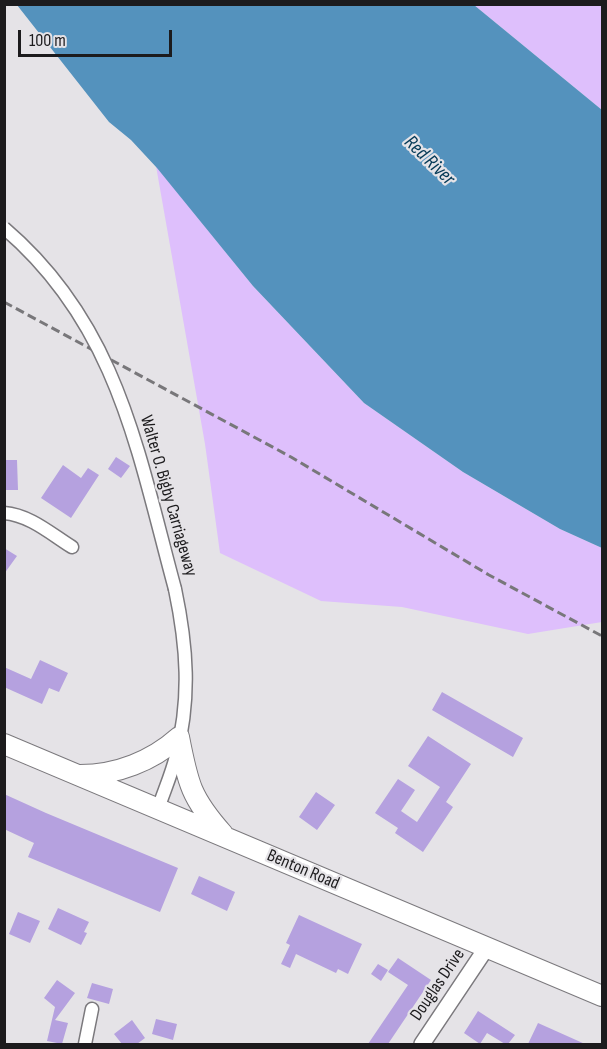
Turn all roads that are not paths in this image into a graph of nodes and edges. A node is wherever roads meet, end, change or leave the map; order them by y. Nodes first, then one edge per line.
1 (4, 228) edge
2 (4, 513) edge
3 (72, 547) dead end
4 (179, 738) junction
5 (4, 744) edge
6 (77, 775) junction
7 (158, 808) junction
8 (225, 837) junction
9 (487, 947) junction
10 (603, 996) edge
11 (92, 1009) dead end
12 (85, 1044) edge
13 (422, 1044) edge

1 - 4 street, Walter O. Bigby Carriageway, bridge
2 - 3 street
4 - 6 main road
4 - 7 street, Walter O. Bigby Carriageway
4 - 8 main road
5 - 6 main road, Benton Road
6 - 7 main road, Benton Road
7 - 8 main road, Benton Road
8 - 9 main road, Benton Road
9 - 10 main road, Benton Road
9 - 13 street, Douglas Drive
11 - 12 street

